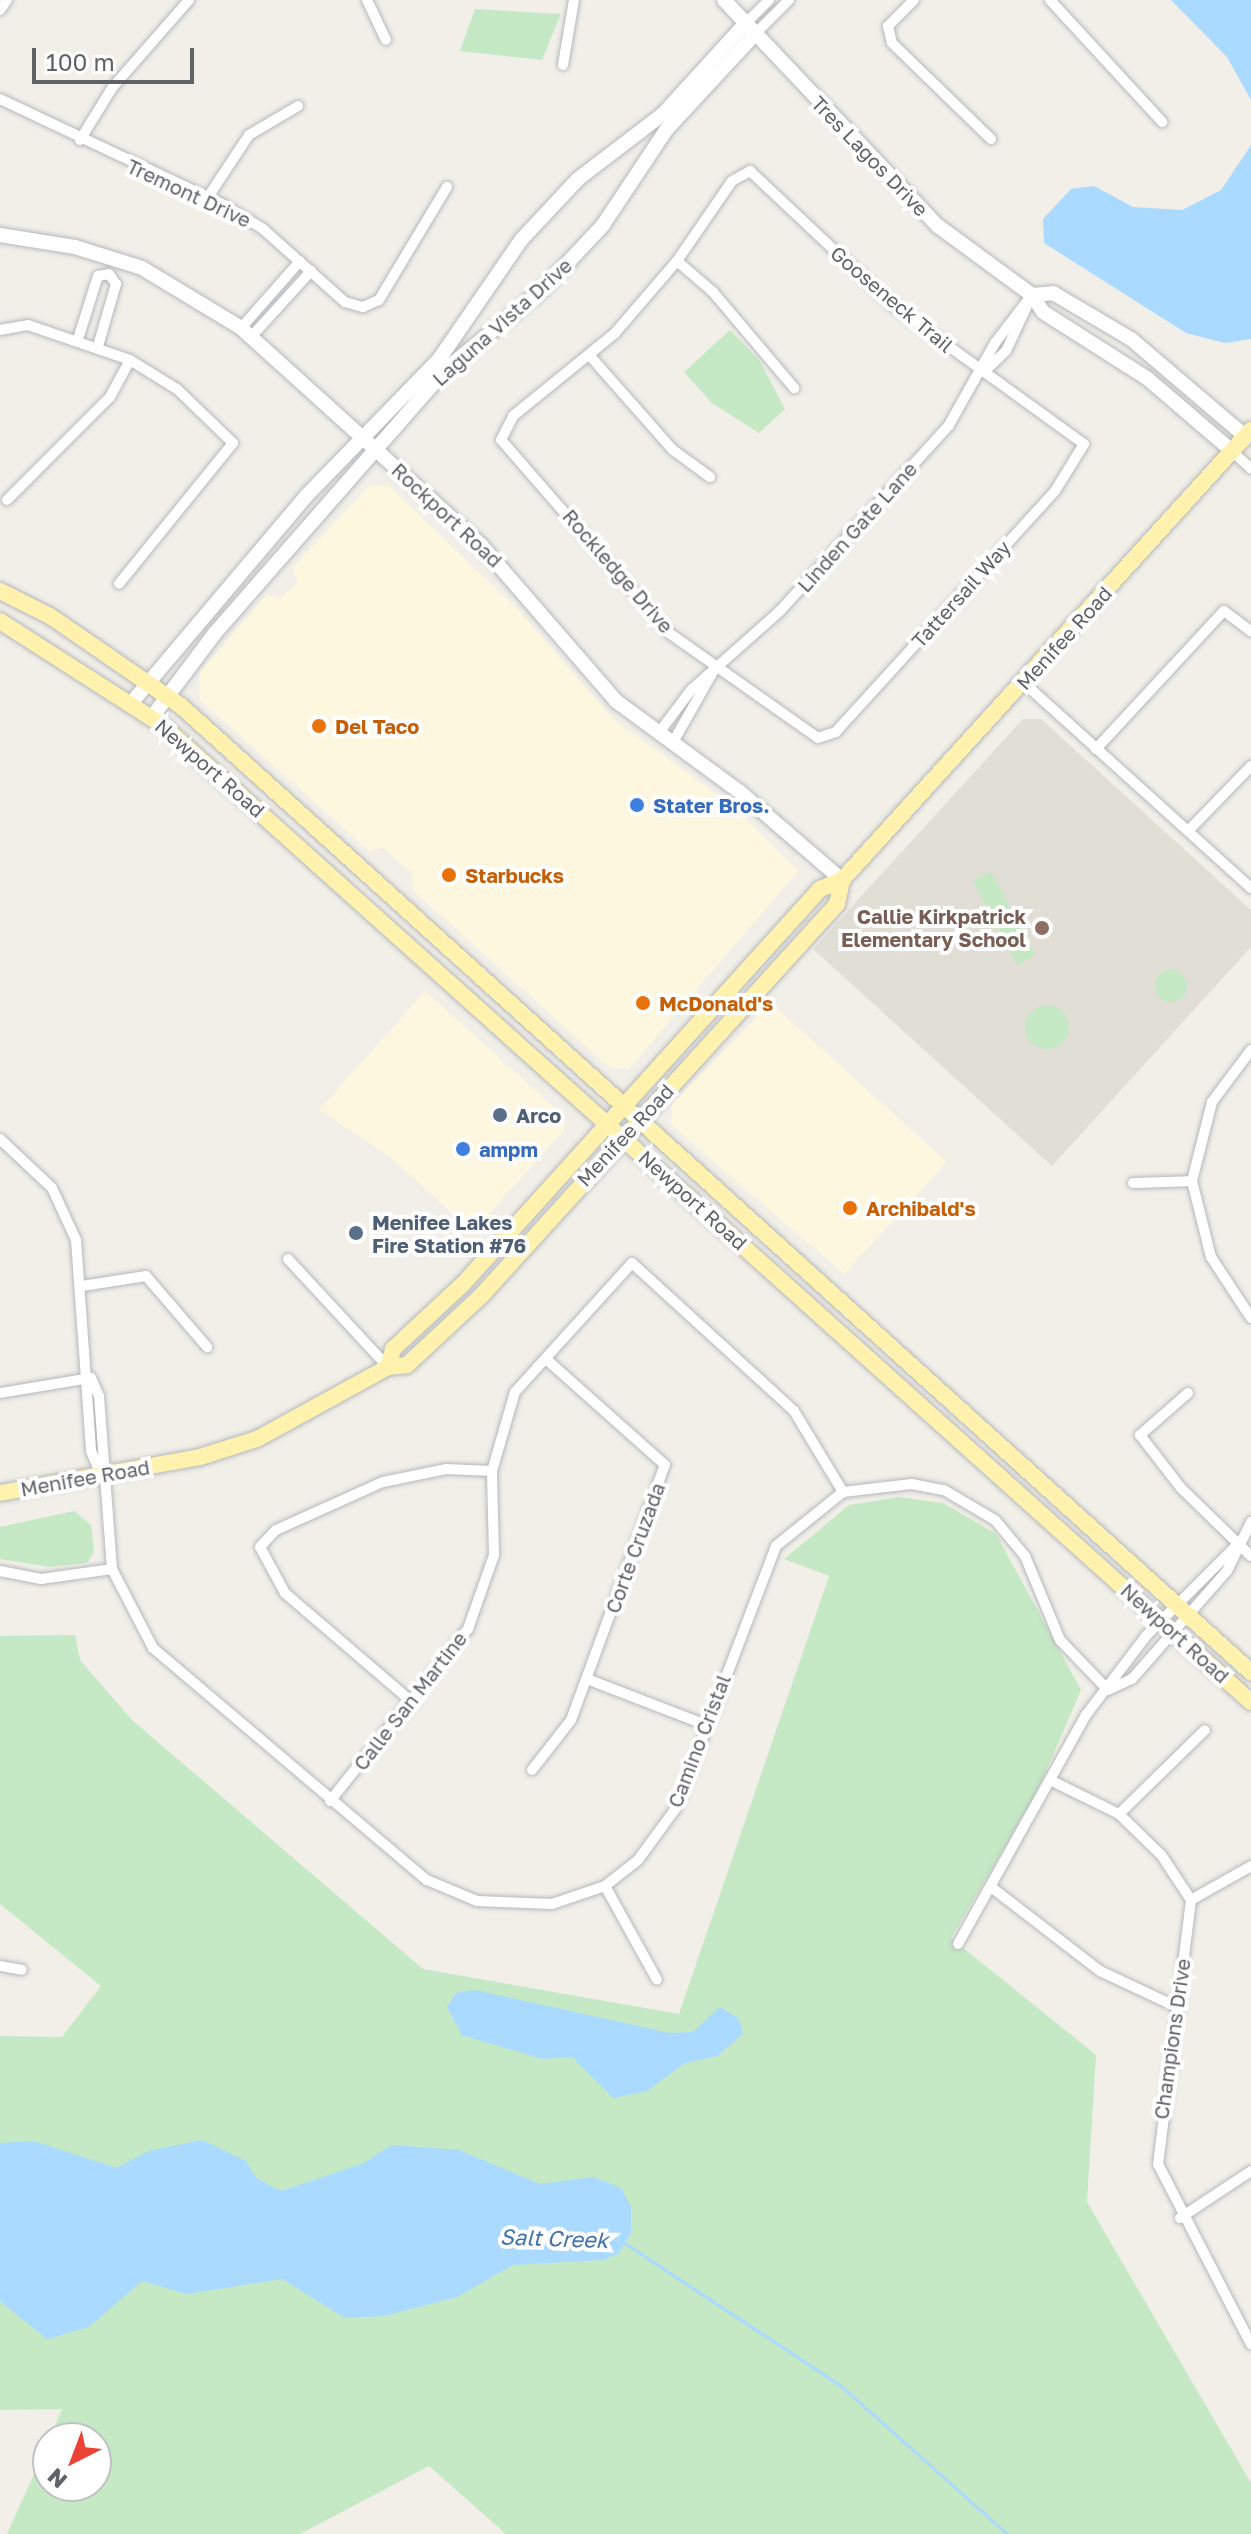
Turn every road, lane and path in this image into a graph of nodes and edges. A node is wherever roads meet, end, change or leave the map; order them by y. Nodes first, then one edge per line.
1 (7, 0) edge
2 (189, 0) edge
3 (367, 0) edge
4 (574, 0) edge
5 (724, 0) edge
6 (769, 0) edge
7 (789, 0) edge
8 (914, 0) edge
9 (1050, 0) edge
10 (0, 10) edge
11 (750, 29) junction
12 (386, 40) dead end
13 (563, 65) dead end
14 (0, 99) edge
15 (298, 106) dead end
16 (1162, 122) dead end
17 (991, 139) dead end
18 (80, 140) junction
19 (447, 187) dead end
20 (208, 197) junction
21 (0, 235) edge
22 (114, 258) junction
23 (300, 261) junction
24 (677, 261) junction
25 (311, 271) junction
26 (109, 274) junction
27 (272, 292) junction
28 (1032, 295) junction
29 (89, 301) junction
30 (283, 302) junction
31 (109, 308) junction
32 (0, 330) edge
33 (246, 332) junction
34 (78, 339) junction
35 (98, 346) junction
36 (590, 356) junction
37 (130, 360) junction
38 (984, 372) junction
39 (794, 388) dead end
40 (1249, 436) edge
41 (363, 438) junction
42 (1084, 444) joint
43 (376, 450) junction
44 (1232, 451) junction
45 (1251, 469) edge
46 (710, 477) dead end
47 (7, 500) dead end
48 (119, 584) dead end
49 (0, 591) edge
50 (0, 621) edge
51 (1251, 631) edge
52 (715, 668) junction
53 (148, 680) junction
54 (1024, 683) junction
55 (168, 696) junction
56 (684, 698) junction
57 (133, 701) junction
58 (697, 708) junction
59 (152, 717) junction
60 (658, 734) junction
61 (828, 737) joint
62 (672, 744) junction
63 (1096, 749) junction
64 (1251, 766) edge
65 (1188, 831) junction
66 (842, 880) junction
67 (1251, 888) edge
68 (1251, 1050) edge
69 (623, 1103) junction
70 (641, 1119) junction
71 (606, 1122) junction
72 (623, 1137) junction
73 (0, 1139) edge
74 (1192, 1181) junction
75 (1133, 1183) dead end
76 (288, 1259) dead end
77 (82, 1286) junction
78 (1251, 1318) edge
79 (207, 1347) dead end
80 (546, 1359) junction
81 (388, 1367) junction
82 (91, 1378) junction
83 (0, 1393) edge
84 (1188, 1393) dead end
85 (492, 1471) junction
86 (102, 1475) junction
87 (843, 1492) junction
88 (0, 1493) edge
89 (1251, 1522) edge
90 (1237, 1545) junction
91 (1251, 1556) edge
92 (112, 1569) junction
93 (0, 1571) edge
94 (1182, 1610) junction
95 (1167, 1626) junction
96 (1251, 1672) edge
97 (587, 1679) junction
98 (1108, 1690) junction
99 (412, 1702) junction
100 (1251, 1702) edge
101 (706, 1725) junction
102 (1205, 1730) dead end
103 (532, 1770) dead end
104 (1052, 1781) junction
105 (330, 1801) junction
106 (1119, 1814) junction
107 (1251, 1866) edge
108 (605, 1886) junction
109 (991, 1887) junction
110 (1191, 1900) junction
111 (958, 1944) dead end
112 (0, 1966) edge
113 (22, 1970) dead end
114 (657, 1980) dead end
115 (1177, 2007) junction
116 (1251, 2171) edge
117 (1180, 2218) junction
118 (1247, 2326) edge
119 (1251, 2344) edge

1 - 10 street
2 - 18 street
3 - 12 street
4 - 13 street
5 - 11 street, Tres Lagos Drive
6 - 11 street, Laguna Vista Drive
7 - 11 street, Laguna Vista Drive
8 - 17 street
9 - 16 street
11 - 28 street, Tres Lagos Drive
11 - 41 street, Laguna Vista Drive
11 - 43 street, Laguna Vista Drive
14 - 18 street, Tremont Drive
15 - 20 street
18 - 20 street, Tremont Drive
19 - 25 street, Tremont Drive
20 - 23 street, Tremont Drive
21 - 22 street, Rockport Road
22 - 26 street
22 - 33 street, Rockport Road
23 - 25 street, Tremont Drive
23 - 27 street
24 - 36 street
24 - 38 street, Gooseneck Trail
24 - 39 street
25 - 30 street
26 - 29 street
26 - 31 street
27 - 30 street
27 - 33 street
28 - 38 street, Linden Gate Lane
28 - 40 street, Tres Lagos Drive
28 - 44 street, Tres Lagos Drive
29 - 31 street
29 - 34 street
30 - 33 street
31 - 35 street
32 - 34 street
33 - 41 street, Rockport Road
34 - 35 street
35 - 37 street
36 - 46 street
36 - 52 street, Rockledge Drive
37 - 47 street
37 - 48 street
38 - 42 street, Gooseneck Trail
38 - 52 street, Linden Gate Lane
40 - 44 main road, Menifee Road
41 - 43 street, Rockport Road
41 - 53 street, Laguna Vista Drive
42 - 61 street, Tattersail Way
43 - 55 street, Laguna Vista Drive
43 - 60 street, Rockport Road
44 - 45 street
44 - 54 main road, Menifee Road
49 - 53 main road, Newport Road
50 - 57 main road, Newport Road
51 - 63 street
52 - 56 street, Linden Gate Lane
52 - 58 street, Linden Gate Lane
52 - 61 street, Rockledge Drive
53 - 55 main road, Newport Road
53 - 57 street, Laguna Vista Drive
54 - 63 street
54 - 66 main road, Menifee Road
55 - 59 street, Laguna Vista Drive
55 - 69 main road, Newport Road
56 - 58 street
56 - 60 street, Linden Gate Lane
57 - 59 main road, Newport Road
58 - 62 street, Linden Gate Lane
59 - 71 main road, Newport Road
60 - 62 street, Rockport Road
62 - 66 street, Rockport Road
63 - 65 street
64 - 65 street
65 - 67 street
66 - 69 main road, Menifee Road
66 - 70 main road, Menifee Road
68 - 74 street
69 - 70 main road, Newport Road
69 - 71 main road, Menifee Road
70 - 72 main road, Menifee Road
70 - 94 main road, Newport Road
71 - 72 main road, Newport Road
71 - 81 main road, Menifee Road
72 - 81 main road, Menifee Road
72 - 95 main road, Newport Road
73 - 77 street, Camino Cristal
74 - 75 street
74 - 78 street
76 - 81 street
77 - 79 street
77 - 82 street, Camino Cristal
80 - 85 street, Calle San Martine
80 - 87 street, Calle San Martine
80 - 97 street, Corte Cruzada
81 - 86 main road, Menifee Road
82 - 83 street
82 - 86 street, Camino Cristal
84 - 90 street
85 - 99 street, Calle San Martine
85 - 99 street
86 - 88 main road, Menifee Road
86 - 92 street, Camino Cristal
87 - 98 street
87 - 101 street, Camino Cristal
89 - 90 street
90 - 91 street
90 - 94 street
90 - 94 street
92 - 93 street
92 - 105 street, Camino Cristal
94 - 95 street
94 - 95 street
94 - 96 main road, Newport Road
95 - 98 street
95 - 98 street
95 - 100 main road, Newport Road
97 - 101 street
97 - 103 street, Corte Cruzada
98 - 104 street
99 - 105 street, Calle San Martine
101 - 108 street, Camino Cristal
102 - 106 street
104 - 106 street
104 - 109 street
105 - 108 street, Camino Cristal
106 - 110 street
107 - 110 street
108 - 114 street
109 - 111 street
109 - 115 street
110 - 115 street, Champions Drive
112 - 113 street
115 - 117 street, Champions Drive
116 - 117 street
117 - 118 street, Champions Drive
118 - 119 street, Champions Drive

